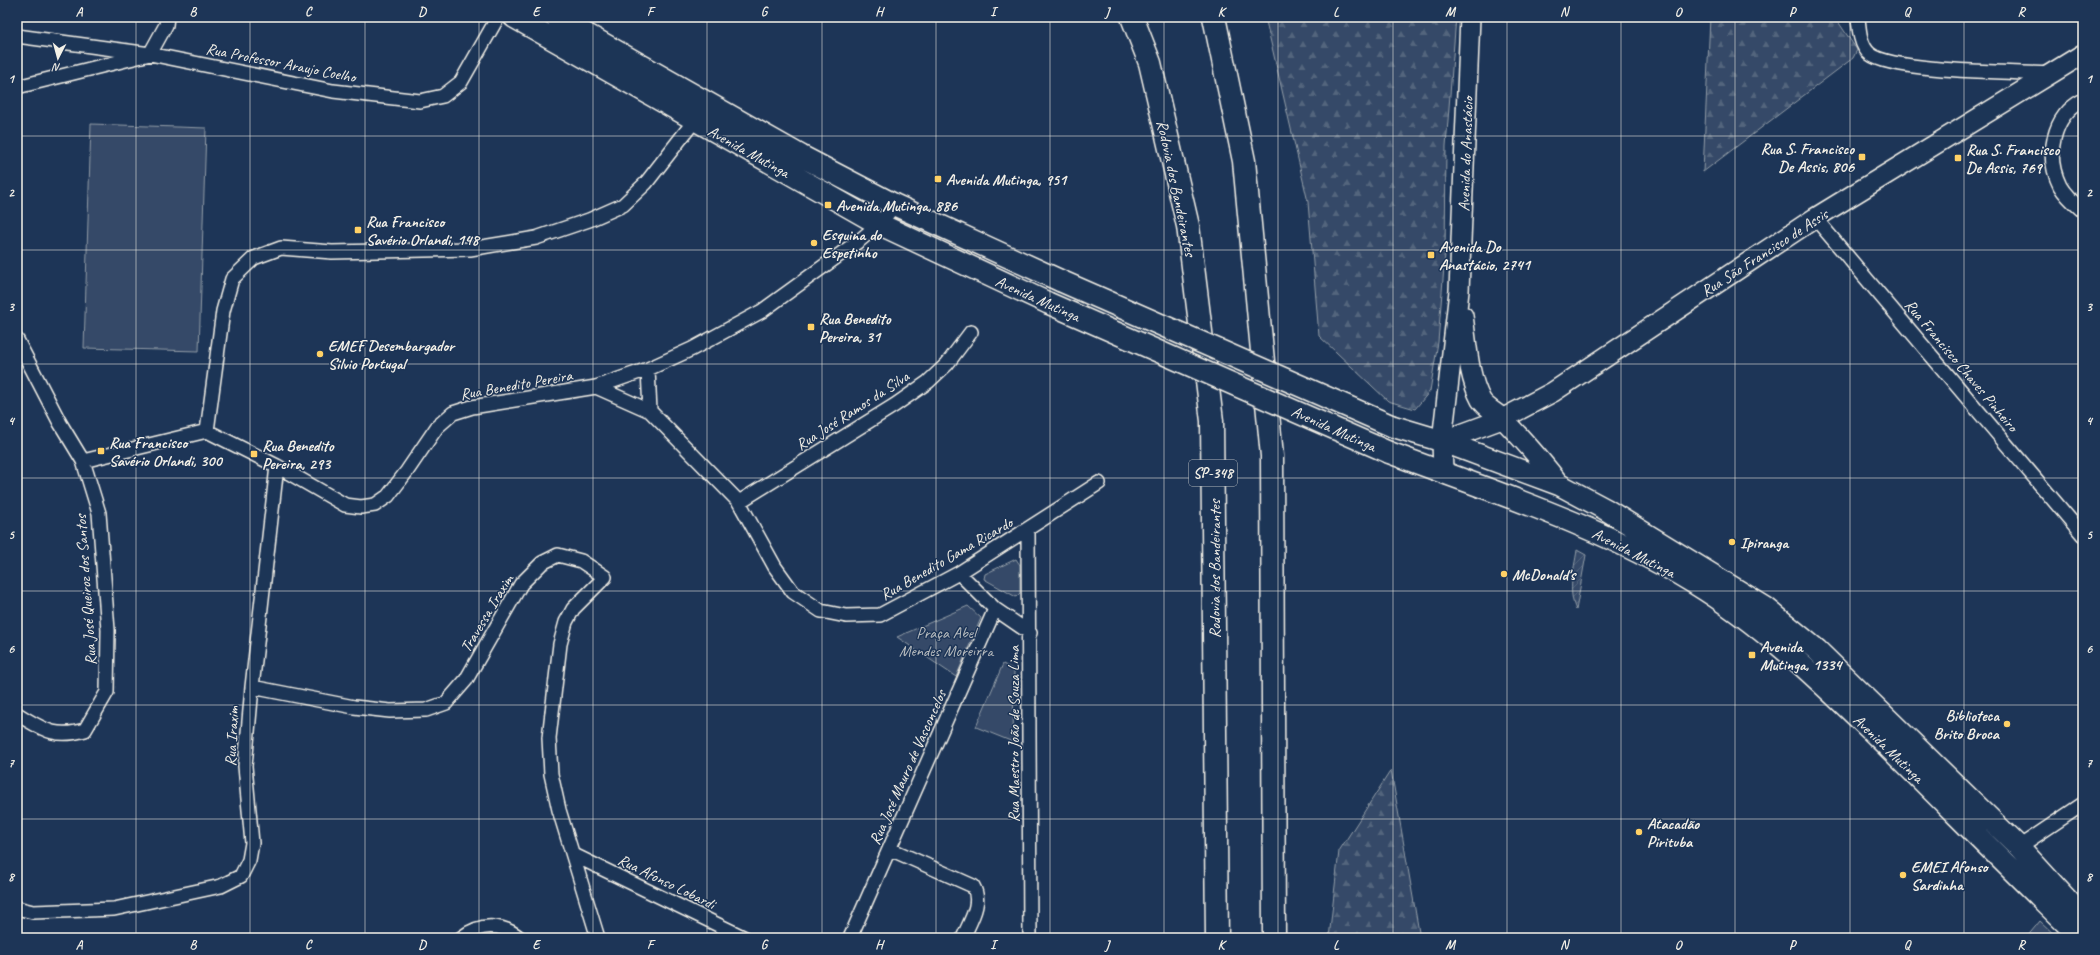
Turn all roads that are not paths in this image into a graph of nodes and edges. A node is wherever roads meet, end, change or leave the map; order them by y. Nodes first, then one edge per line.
1 (167, 17) edge
2 (498, 17) edge
3 (514, 17) edge
4 (556, 17) edge
5 (1132, 17) edge
6 (1214, 17) edge
7 (1470, 17) edge
8 (1858, 17) edge
9 (17, 36) edge
10 (150, 54) junction
11 (2083, 54) edge
12 (2050, 74) junction
13 (17, 87) edge
14 (2083, 100) edge
15 (695, 120) junction
16 (738, 121) junction
17 (895, 205) junction
18 (2083, 211) edge
19 (1815, 218) junction
20 (879, 224) junction
21 (1459, 291) junction
22 (971, 332) dead end
23 (17, 340) edge
24 (648, 369) junction
25 (596, 387) junction
26 (650, 411) junction
27 (1502, 419) junction
28 (207, 431) junction
29 (1442, 441) junction
30 (83, 461) junction
31 (277, 466) junction
32 (1443, 472) junction
33 (1099, 482) dead end
34 (1560, 485) junction
35 (1492, 491) junction
36 (739, 502) junction
37 (1028, 530) junction
38 (2083, 535) edge
39 (959, 573) junction
40 (995, 609) junction
41 (1030, 633) junction
42 (252, 687) junction
43 (17, 714) edge
44 (2083, 804) edge
45 (2019, 847) junction
46 (890, 849) junction
47 (574, 855) junction
48 (17, 908) edge
49 (2083, 917) edge
50 (2083, 936) edge
51 (460, 938) edge
52 (520, 938) edge
53 (598, 938) edge
54 (745, 938) edge
55 (850, 938) edge
56 (962, 938) edge
57 (1030, 938) edge
58 (1217, 938) edge
59 (1274, 938) edge

1 - 10 street
2 - 10 street, Rua Professor Araujo Coelho
3 - 15 main road, Avenida Mutinga
4 - 16 main road, Avenida Mutinga
5 - 58 highway, Rodovia dos Bandeirantes / SP-348
6 - 59 highway
7 - 21 street, Avenida do Anastácio
8 - 12 street
9 - 10 street, Rua Professor Araujo Coelho
10 - 13 street
11 - 12 street, Rua São Francisco de Assis
12 - 19 street, Rua São Francisco de Assis
14 - 18 street
15 - 16 street
15 - 20 main road, Avenida Mutinga
15 - 28 street
16 - 17 main road, Avenida Mutinga
17 - 20 street, Rua Benedito Pereira
17 - 29 main road, Avenida Mutinga, bridge
19 - 27 street, Rua São Francisco de Assis
19 - 38 street, Rua Francisco Chaves Pinheiro
20 - 24 street, Rua Benedito Pereira
20 - 32 main road, Avenida Mutinga, bridge
21 - 27 street, Avenida do Anastácio
21 - 29 street, Avenida do Anastácio
22 - 36 street, Rua José Ramos da Silva
23 - 30 street, Rua José Queiroz dos Santos
24 - 25 street, Rua Benedito Pereira
24 - 26 street
25 - 26 street, Rua Benedito Gama Ricardo
25 - 31 street, Rua Benedito Pereira
26 - 36 street, Rua Benedito Gama Ricardo
27 - 29 street, Rua São Francisco de Assis
27 - 34 street, Avenida do Anastácio
28 - 30 street
28 - 31 street, Rua Benedito Pereira
29 - 32 street, Avenida do Anastácio
29 - 34 main road, Avenida Mutinga
30 - 43 street, Rua José Queiroz dos Santos
31 - 42 street, Rua Iraxim
32 - 35 main road, Avenida Mutinga
33 - 37 street, Rua Benedito Gama Ricardo
34 - 35 main road
34 - 45 main road, Avenida Mutinga
35 - 50 main road, Avenida Mutinga
36 - 39 street, Rua Benedito Gama Ricardo
37 - 39 street, Rua Benedito Gama Ricardo
37 - 41 street, Rua Maestro João de Souza Lima
39 - 40 street
40 - 41 street
40 - 46 street, Rua José Mauro de Vasconcelos
41 - 57 street, Rua Maestro João de Souza Lima
42 - 47 street, Travessa Iraxim
42 - 48 street, Rua Iraxim
44 - 45 street
45 - 49 main road, Avenida Mutinga
46 - 55 street, Rua José Mauro de Vasconcelos
46 - 56 street
47 - 53 street
47 - 54 street, Rua Afonso Lobardi
51 - 52 street

